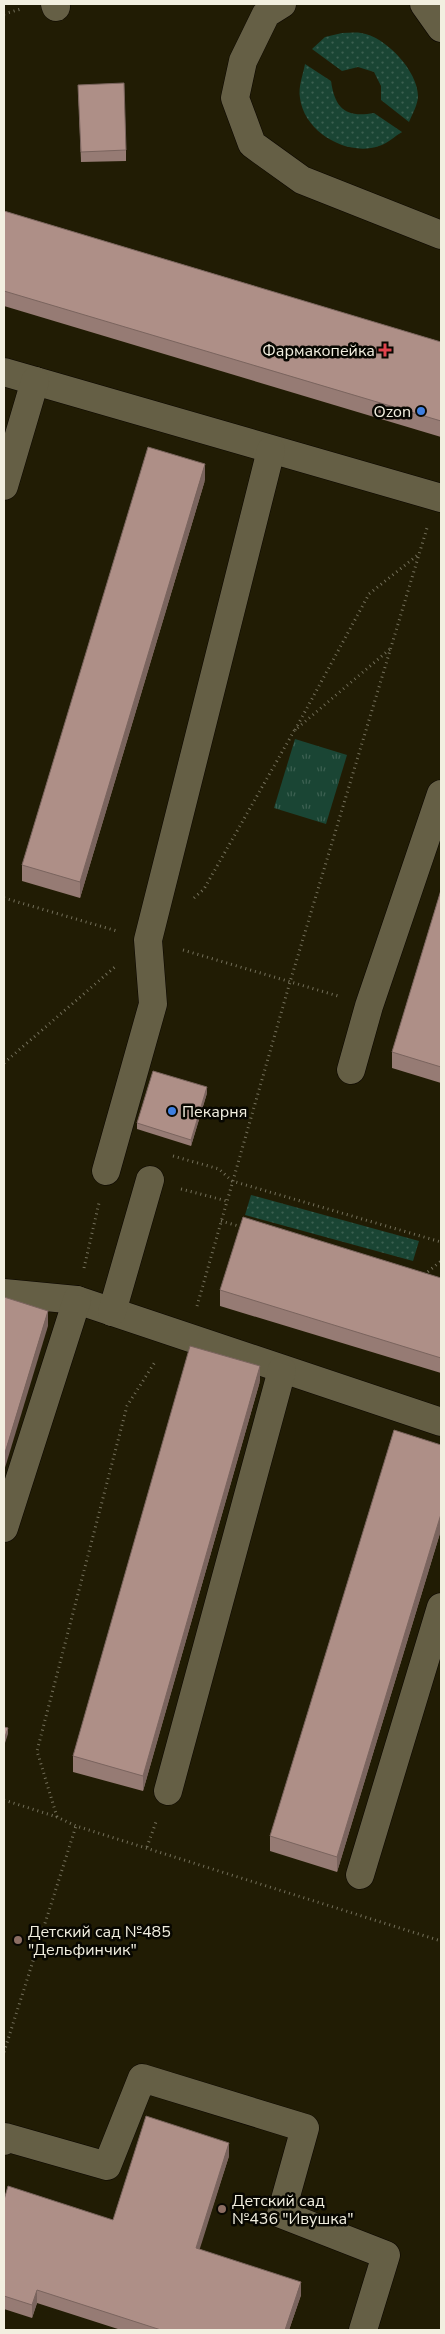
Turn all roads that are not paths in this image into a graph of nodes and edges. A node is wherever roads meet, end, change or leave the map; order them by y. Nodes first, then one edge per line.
1 (282, 4) edge
2 (424, 4) edge
3 (441, 28) edge
4 (441, 235) edge
5 (4, 372) edge
6 (35, 381) junction
7 (271, 450) junction
8 (4, 486) edge
9 (439, 497) edge
10 (441, 794) edge
11 (351, 1070) dead end
12 (106, 1171) road end
13 (150, 1180) road end
14 (4, 1293) edge
15 (77, 1300) junction
16 (112, 1312) junction
17 (282, 1370) junction
18 (441, 1422) edge
19 (4, 1528) edge
20 (441, 1607) edge
21 (168, 1791) dead end
22 (360, 1874) dead end
23 (4, 2141) edge
24 (363, 2330) edge

1 - 4 street
2 - 3 street
5 - 6 street
6 - 7 street
6 - 8 street
7 - 9 street
7 - 12 street
10 - 11 street
13 - 16 street
14 - 15 street
15 - 16 street
15 - 19 street
16 - 17 street
17 - 18 street
17 - 21 street
20 - 22 street
23 - 24 street

